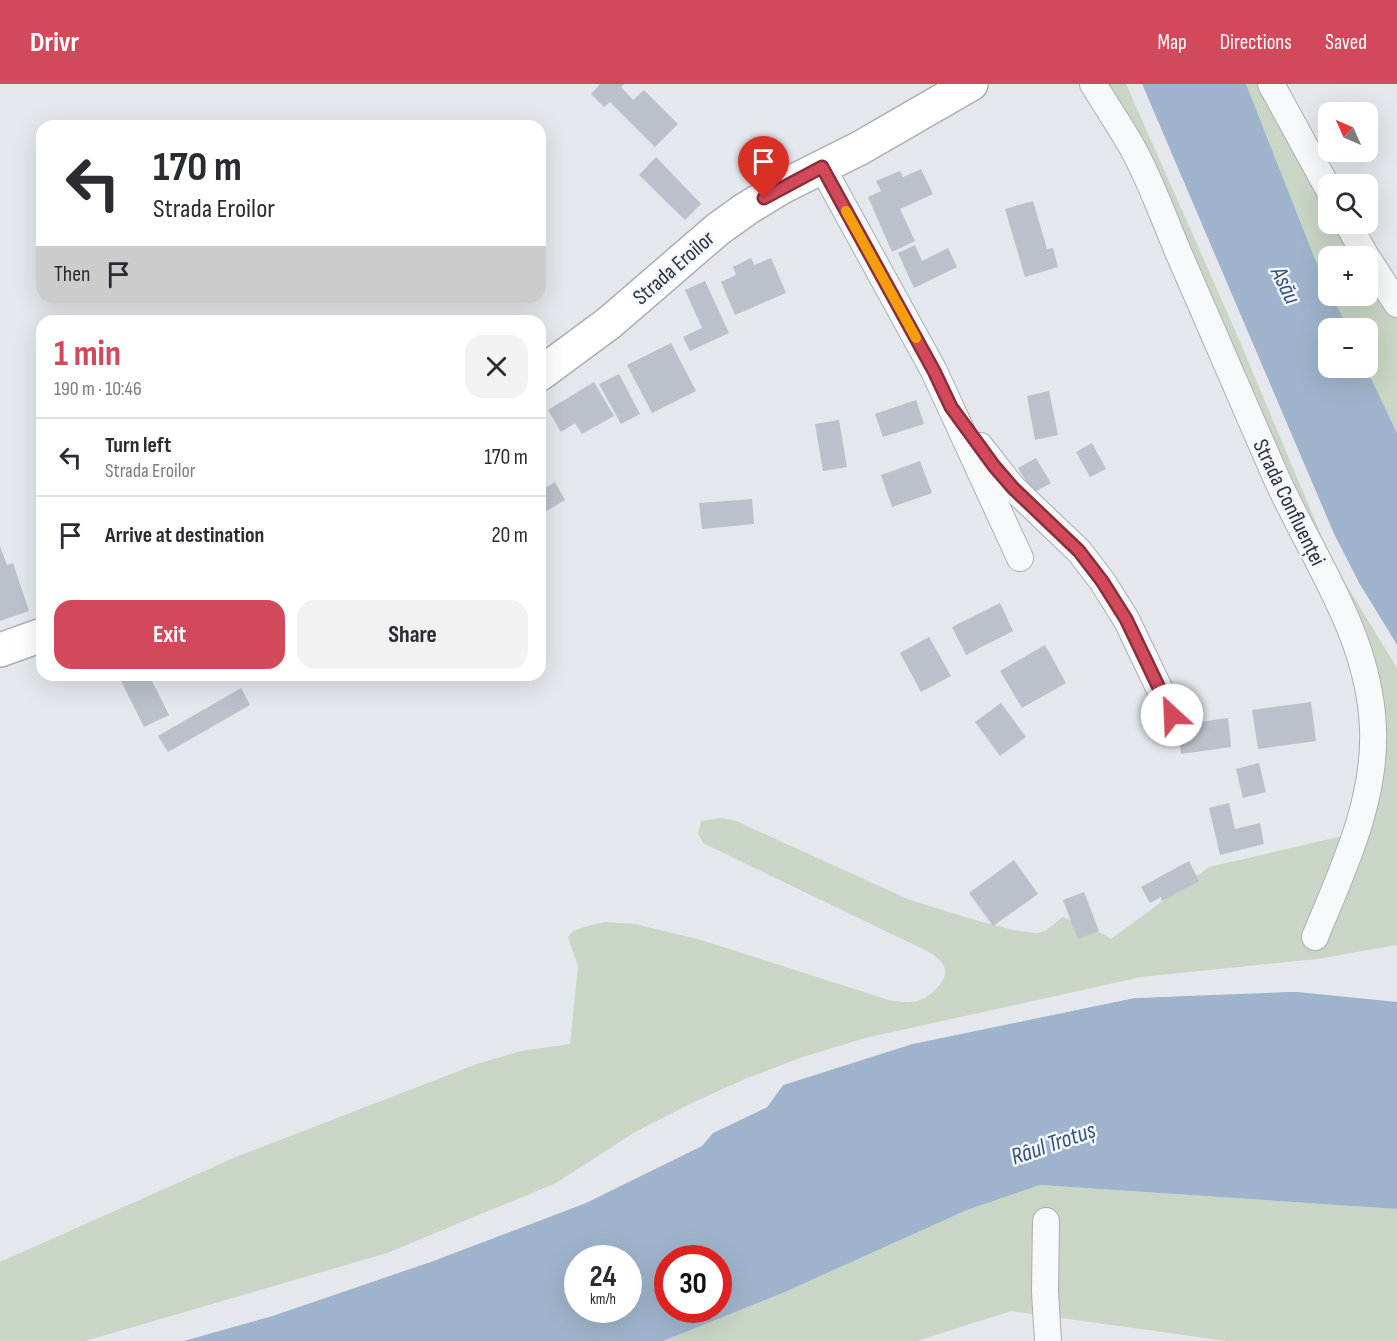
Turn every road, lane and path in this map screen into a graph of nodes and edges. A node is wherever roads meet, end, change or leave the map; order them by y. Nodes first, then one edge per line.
1 (970, 84) edge
2 (1093, 84) edge
3 (1271, 84) edge
4 (822, 167) junction
5 (1320, 174) edge
6 (1378, 275) edge
7 (1397, 304) edge
8 (546, 370) edge
9 (951, 407) junction
10 (1020, 558) dead end
11 (36, 636) edge
12 (0, 650) edge
13 (1172, 715) dead end
14 (1315, 937) dead end
15 (1046, 1221) dead end
16 (1048, 1341) edge

1 - 4 main road, Strada Eroilor
2 - 14 street, Strada Confluenței
3 - 5 street
4 - 8 main road, Strada Eroilor
4 - 9 street
6 - 7 street
9 - 10 street
9 - 13 street
11 - 12 main road
15 - 16 street

